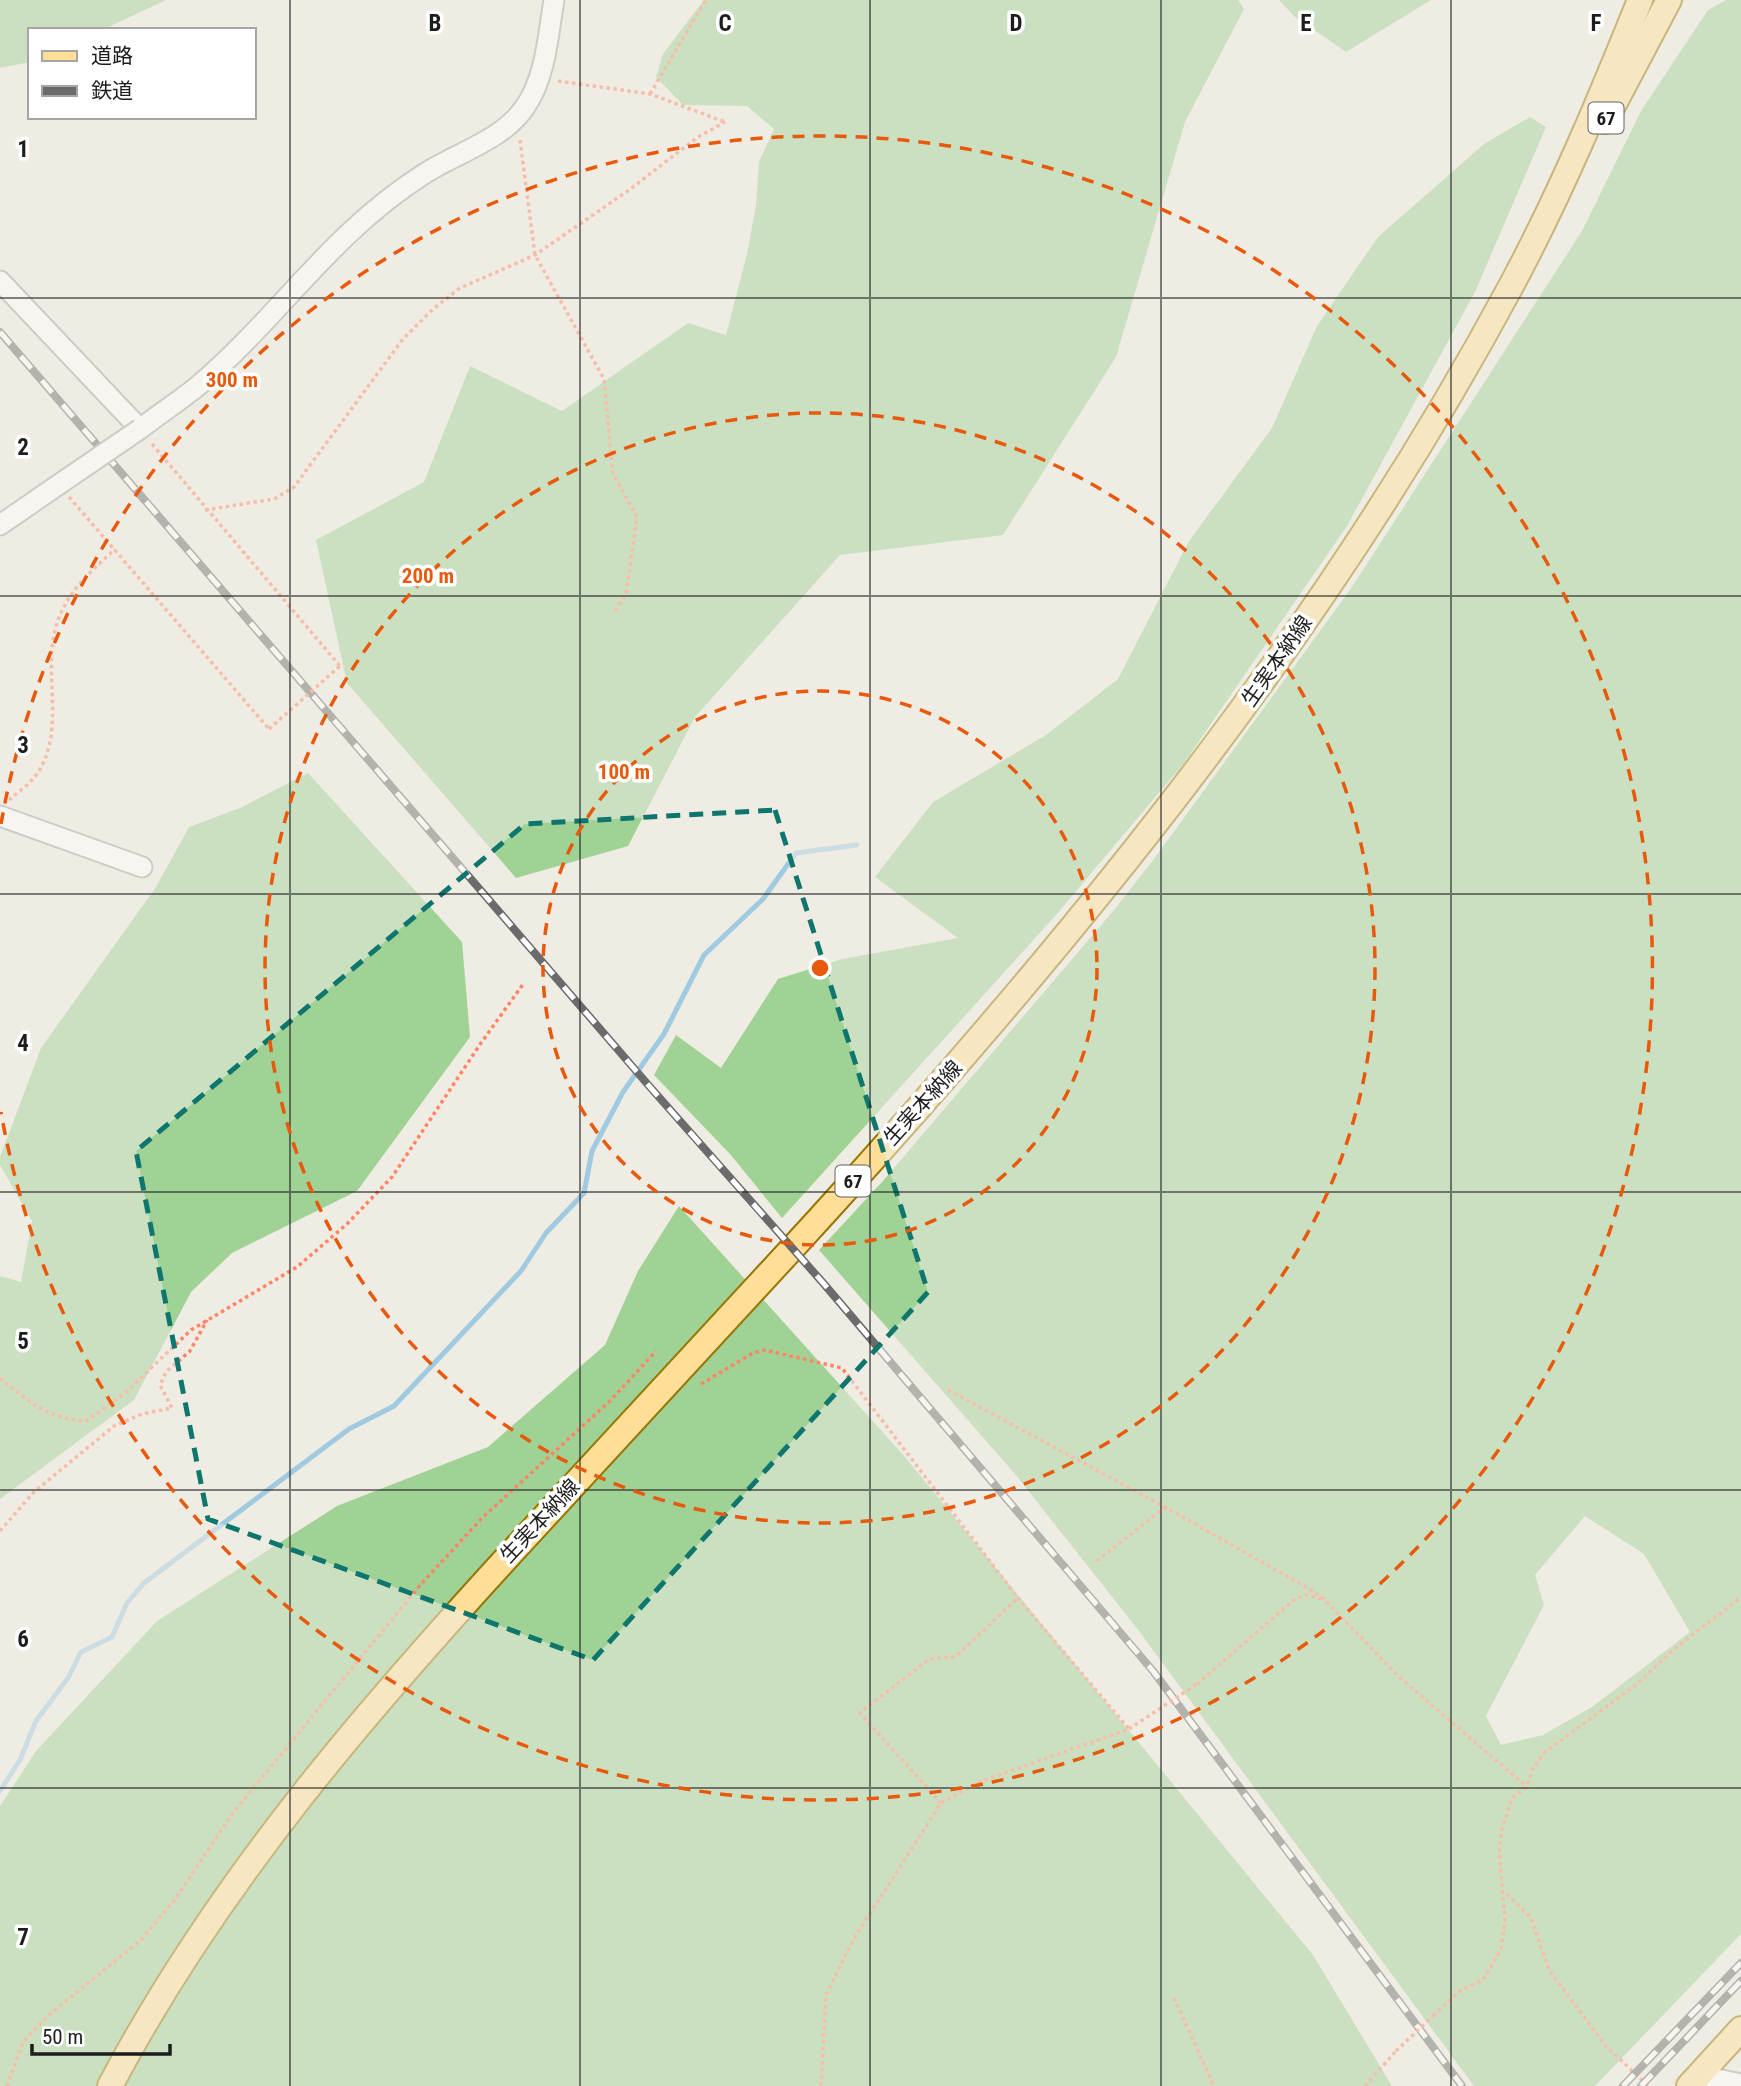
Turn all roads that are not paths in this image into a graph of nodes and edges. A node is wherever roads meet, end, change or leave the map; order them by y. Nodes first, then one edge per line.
1 (554, 0) edge
2 (1640, 0) edge
3 (1669, 0) edge
4 (1538, 233) junction
5 (0, 281) edge
6 (140, 429) junction
7 (0, 525) edge
8 (1, 812) edge
9 (142, 867) dead end
10 (1741, 2029) edge
11 (1693, 2081) edge
12 (1741, 2084) edge
13 (110, 2086) edge

1 - 6 street
2 - 4 main road, 生実本納線 / 67
3 - 4 main road, 生実本納線 / 67
4 - 13 main road, 生実本納線 / 67
5 - 6 street
6 - 7 street, bridge
8 - 9 street
10 - 11 main road
11 - 12 street

